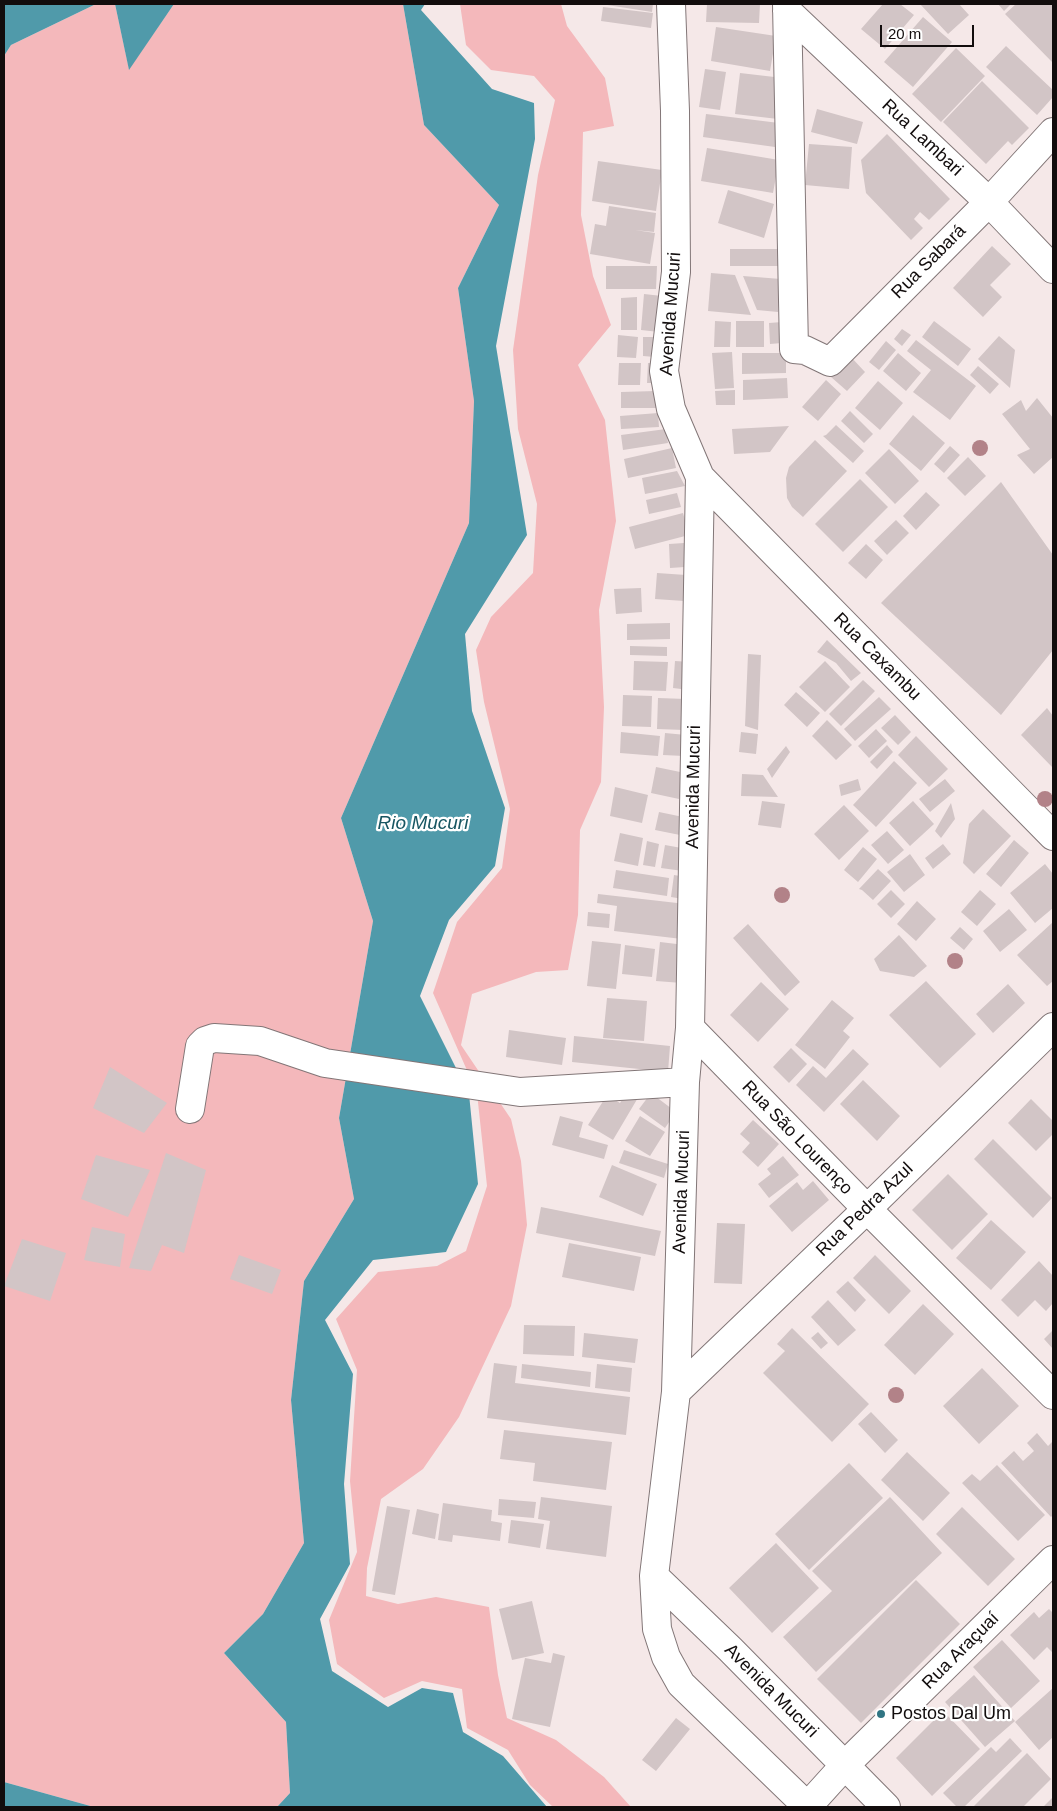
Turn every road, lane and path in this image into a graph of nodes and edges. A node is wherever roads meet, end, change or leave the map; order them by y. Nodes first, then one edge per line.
1 (671, 4) edge
2 (787, 7) edge
3 (1053, 132) edge
4 (989, 202) junction
5 (1053, 269) edge
6 (700, 477) junction
7 (1053, 836) edge
8 (1053, 1027) edge
9 (690, 1028) junction
10 (685, 1082) junction
11 (190, 1108) dead end
12 (867, 1209) junction
13 (676, 1392) junction
14 (1053, 1395) edge
15 (1053, 1560) edge
16 (654, 1576) junction
17 (845, 1765) junction
18 (807, 1807) edge
19 (886, 1807) edge

1 - 6 street, Avenida Mucuri
2 - 4 street, Rua Lambari
2 - 4 street, Rua Sabará
3 - 4 street, Rua Sabará
4 - 5 street, Rua Lambari
6 - 7 street, Rua Caxambu
6 - 9 street, Avenida Mucuri
8 - 12 street, Rua Pedra Azul
9 - 10 street, Avenida Mucuri
9 - 12 street, Rua São Lourenço
10 - 11 street
10 - 13 street, Avenida Mucuri
12 - 13 street, Rua Pedra Azul
12 - 14 street, Rua São Lourenço
13 - 16 street, Avenida Mucuri
15 - 17 street, Rua Araçuaí
16 - 17 street, Avenida Mucuri
16 - 18 street, Avenida Mucuri
17 - 18 street, Rua Araçuaí
17 - 19 street, Avenida Mucuri

